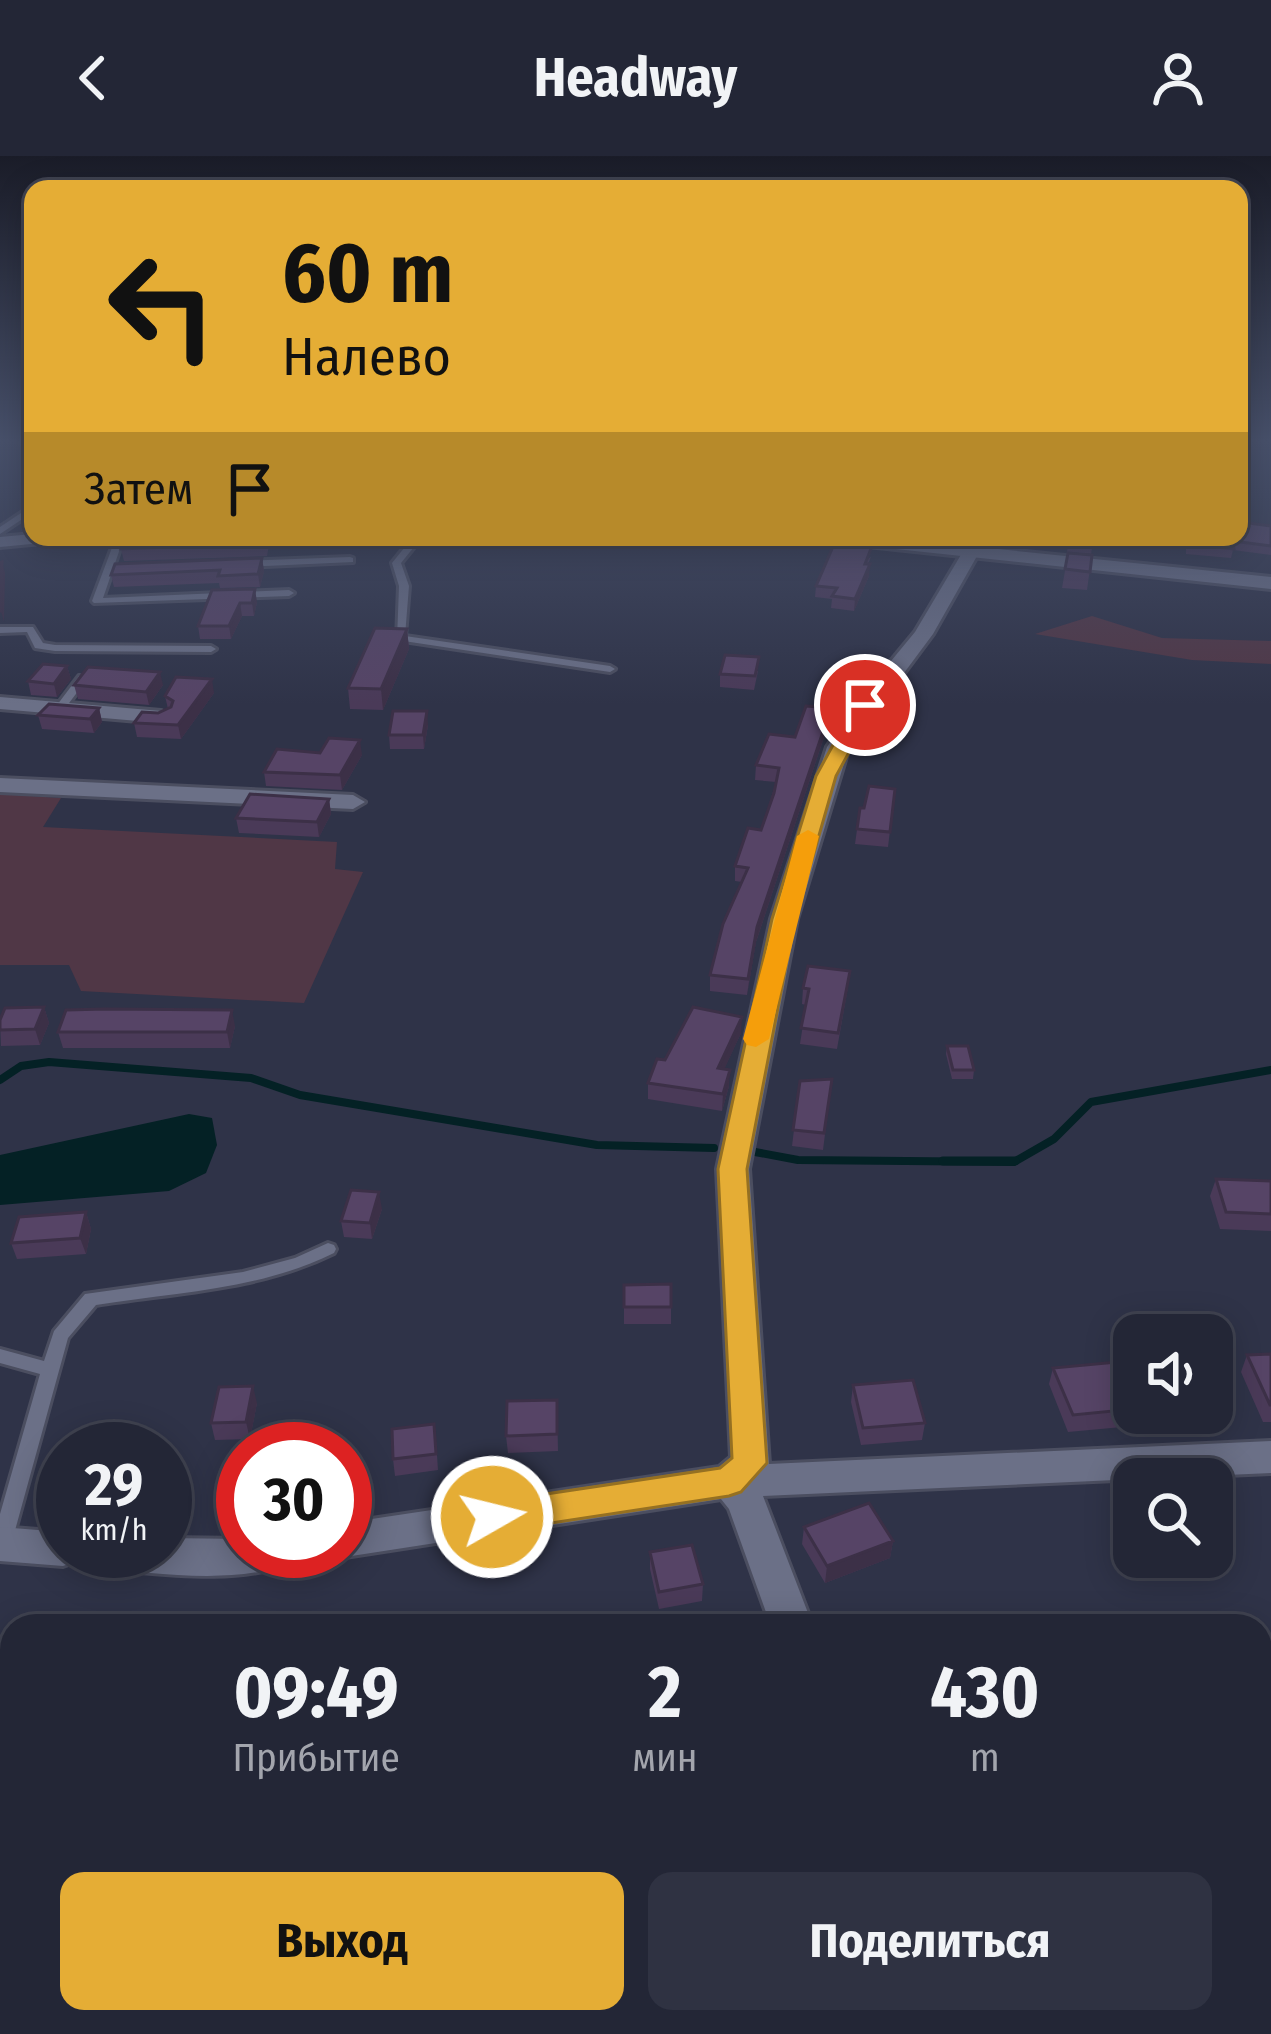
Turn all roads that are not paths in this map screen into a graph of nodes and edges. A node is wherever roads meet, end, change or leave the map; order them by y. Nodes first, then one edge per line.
1 (117, 546) edge
2 (410, 546) edge
3 (976, 546) edge
4 (984, 546) edge
5 (350, 560) dead end
6 (241, 564) edge
7 (109, 568) junction
8 (131, 568) edge
9 (1267, 586) edge
10 (289, 593) dead end
11 (0, 630) edge
12 (211, 649) dead end
13 (610, 669) dead end
14 (83, 678) edge
15 (0, 703) edge
16 (58, 709) junction
17 (157, 713) edge
18 (0, 785) edge
19 (353, 802) dead end
20 (328, 1249) dead end
21 (0, 1356) edge
22 (51, 1370) junction
23 (1271, 1457) edge
24 (729, 1482) junction
25 (372, 1536) edge
26 (1, 1544) edge
27 (36, 1547) edge
28 (787, 1614) edge

1 - 7 lane
2 - 13 lane
3 - 24 street
4 - 9 street
5 - 6 lane
7 - 8 lane
7 - 10 lane
11 - 12 lane
14 - 16 lane
15 - 16 street
16 - 17 street
18 - 19 street
20 - 22 lane
21 - 22 lane
22 - 26 lane
23 - 24 street
24 - 25 street
24 - 28 street
26 - 27 street

